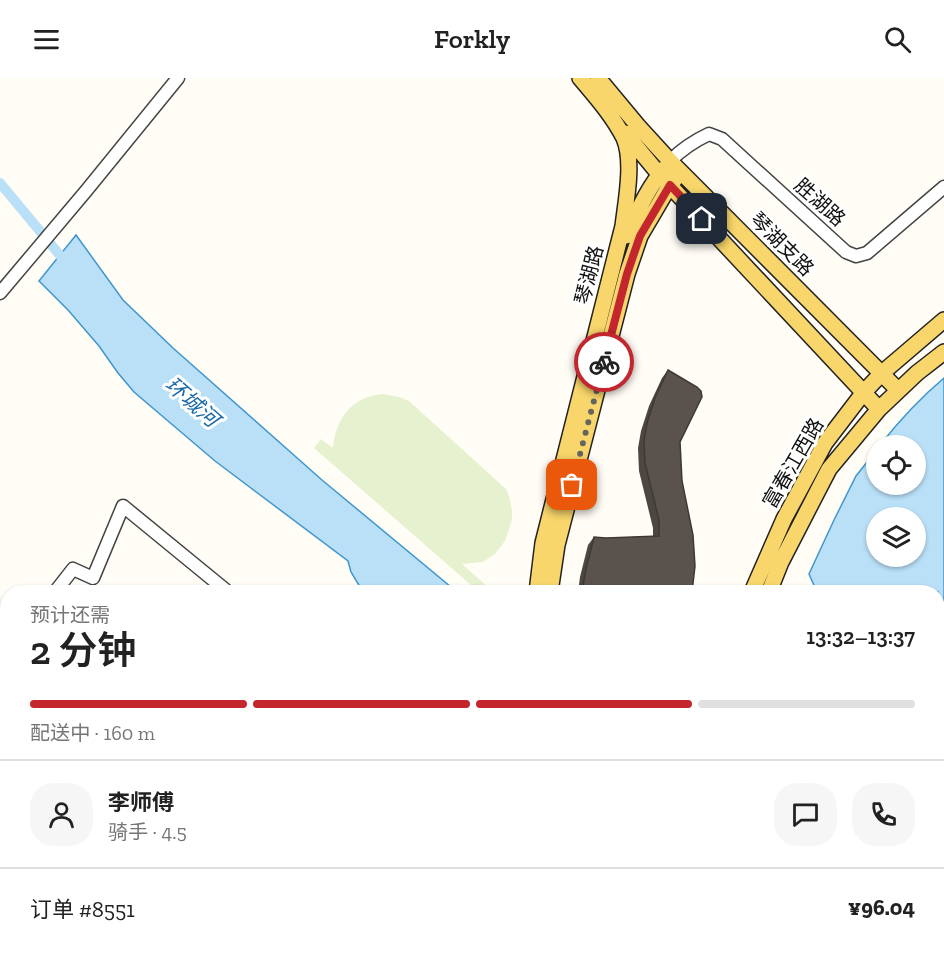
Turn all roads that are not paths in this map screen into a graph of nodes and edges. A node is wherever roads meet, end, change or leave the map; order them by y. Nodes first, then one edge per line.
1 (178, 78) edge
2 (580, 78) edge
3 (598, 78) edge
4 (606, 110) junction
5 (645, 157) joint
6 (676, 167) junction
7 (664, 180) junction
8 (944, 187) edge
9 (609, 281) junction
10 (0, 293) edge
11 (944, 320) edge
12 (944, 351) edge
13 (882, 373) junction
14 (898, 390) junction
15 (864, 392) junction
16 (879, 409) junction
17 (60, 585) edge
18 (219, 585) edge
19 (538, 585) edge
20 (551, 585) edge
21 (755, 585) edge
22 (772, 585) edge

1 - 10 street
2 - 4 main road, 琴湖路
3 - 6 main road, 琴湖支路
4 - 5 main road, 琴湖路
4 - 9 main road, 琴湖路
5 - 7 main road, 琴湖支路
6 - 7 main road
6 - 8 street, 胜湖路
6 - 13 main road, 琴湖支路
7 - 9 main road
7 - 15 main road, 琴湖支路
7 - 20 main road, 琴湖路
9 - 19 main road, 琴湖路
11 - 13 main road, 富春江西路
12 - 14 main road, 富春江西路
13 - 14 main road, 琴湖支路
13 - 15 main road, 富春江西路
14 - 16 main road, 富春江西路
15 - 16 main road, 琴湖支路
15 - 21 main road, 富春江西路
16 - 22 main road, 富春江西路
17 - 18 street

